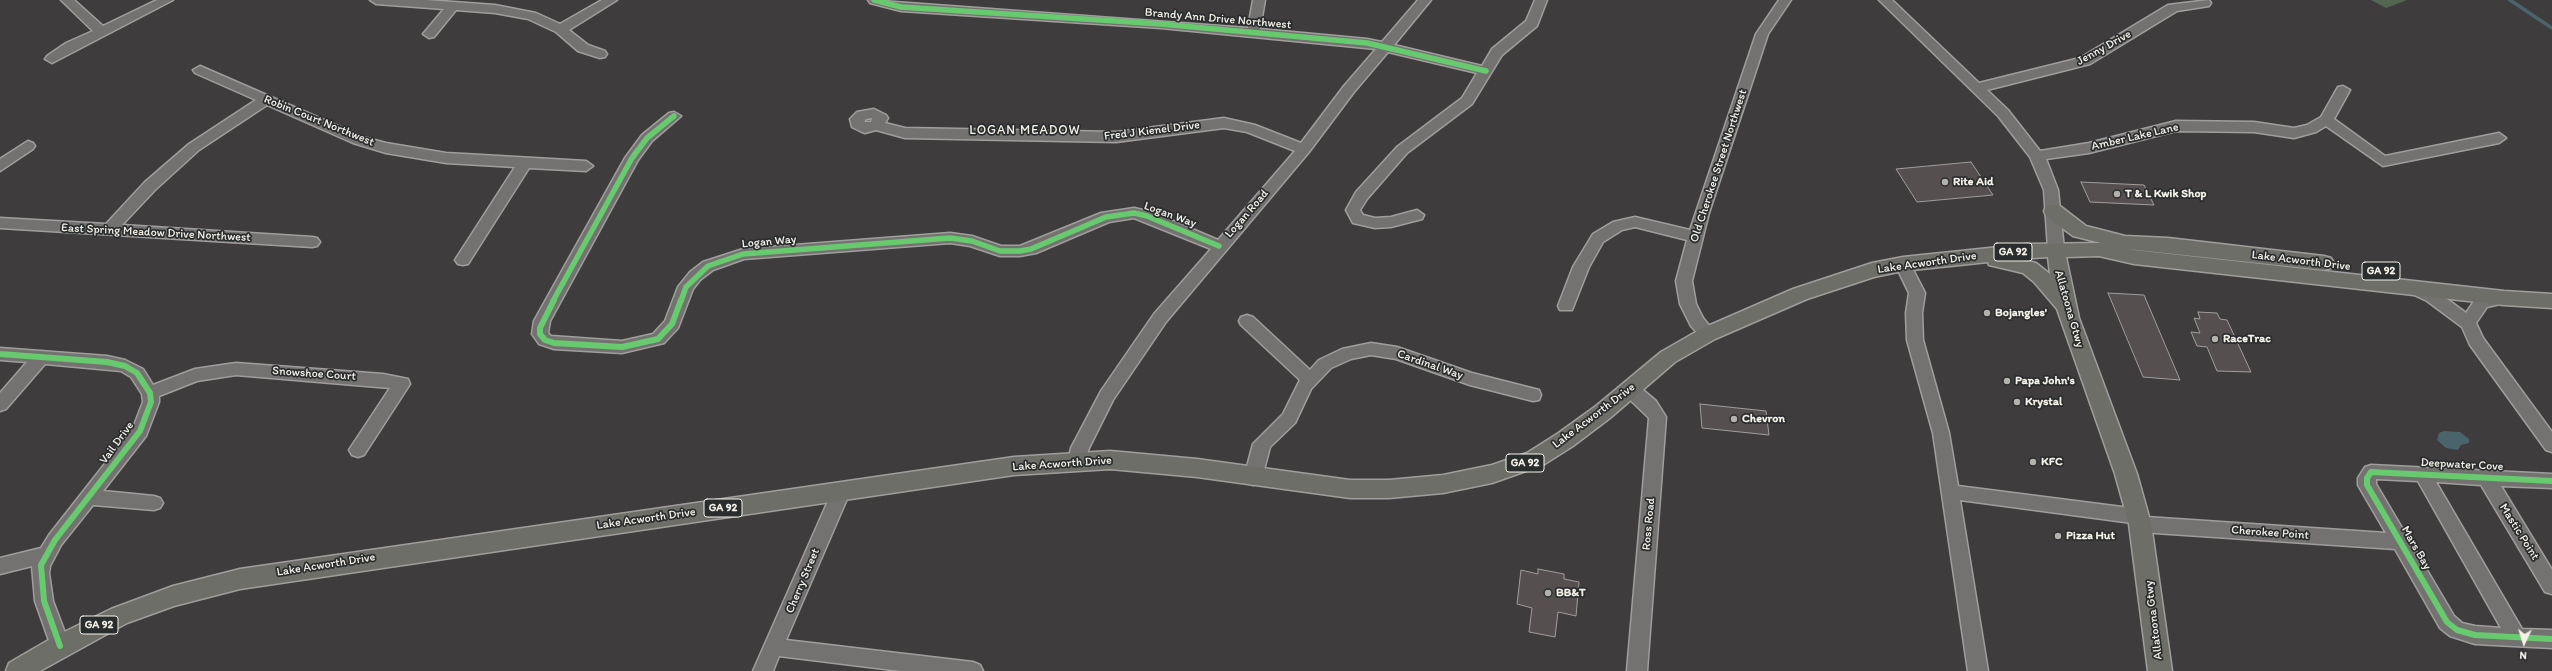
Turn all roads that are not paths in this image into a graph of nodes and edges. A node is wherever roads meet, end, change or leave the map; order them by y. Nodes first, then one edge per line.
1 (67, 0) edge
2 (167, 0) edge
3 (376, 0) edge
4 (611, 0) edge
5 (874, 0) edge
6 (1259, 0) edge
7 (1425, 0) edge
8 (1541, 0) edge
9 (1785, 0) edge
10 (1885, 0) edge
11 (2205, 3) dead end
12 (452, 7) junction
13 (561, 29) junction
14 (101, 31) junction
15 (429, 34) dead end
16 (1253, 34) junction
17 (1385, 46) junction
18 (600, 54) dead end
19 (52, 59) dead end
20 (200, 70) dead end
21 (1486, 71) junction
22 (1976, 88) junction
23 (2343, 90) dead end
24 (265, 100) junction
25 (674, 116) dead end
26 (2326, 120) junction
27 (876, 125) dead end
28 (2499, 138) dead end
29 (28, 146) dead end
30 (1304, 149) junction
31 (2037, 156) junction
32 (525, 163) junction
33 (0, 166) edge
34 (586, 166) dead end
35 (2053, 211) junction
36 (1417, 215) dead end
37 (0, 223) edge
38 (109, 230) junction
39 (1695, 237) junction
40 (312, 242) dead end
41 (2127, 242) junction
42 (1219, 246) junction
43 (2056, 249) junction
44 (2099, 249) junction
45 (1970, 256) junction
46 (462, 260) dead end
47 (1903, 264) junction
48 (2410, 287) junction
49 (2552, 290) edge
50 (2504, 298) junction
51 (2552, 301) edge
52 (1566, 306) dead end
53 (2068, 312) junction
54 (1247, 321) dead end
55 (2468, 323) junction
56 (1708, 334) junction
57 (0, 354) edge
58 (41, 357) junction
59 (1310, 380) junction
60 (1630, 389) junction
61 (150, 393) junction
62 (1533, 395) dead end
63 (0, 404) edge
64 (2552, 445) edge
65 (358, 450) dead end
66 (1077, 461) junction
67 (2371, 472) joint
68 (2423, 475) junction
69 (1253, 478) junction
70 (2486, 478) junction
71 (2550, 483) edge
72 (841, 492) junction
73 (1951, 492) junction
74 (90, 497) junction
75 (154, 503) dead end
76 (2139, 520) junction
77 (2400, 542) junction
78 (46, 556) junction
79 (0, 566) edge
80 (2552, 586) edge
81 (2516, 637) junction
82 (2552, 639) edge
83 (60, 646) junction
84 (775, 647) junction
85 (18, 671) edge
86 (764, 671) edge
87 (973, 671) edge
88 (1637, 671) edge
89 (1978, 671) edge
90 (2160, 671) edge

1 - 14 street
2 - 14 street
3 - 12 street
4 - 13 street
5 - 16 street, Brandy Ann Drive Northwest
6 - 16 street, Brandy Ann Drive Northwest
7 - 17 street, Logan Road
8 - 21 street
9 - 39 street, Old Cherokee Street Northwest
10 - 22 street, Allatoona Gtwy
11 - 22 street, Jenny Drive
12 - 13 street
12 - 15 street
13 - 18 street
14 - 19 street
16 - 17 street, Brandy Ann Drive Northwest
17 - 21 street, Brandy Ann Drive Northwest
17 - 30 street, Logan Road
20 - 24 street, Robin Court Northwest
21 - 36 street
22 - 31 street, Allatoona Gtwy
23 - 26 street
24 - 32 street, Robin Court Northwest
24 - 38 street
25 - 42 street, Logan Way
26 - 28 street
26 - 31 street, Amber Lake Lane
27 - 30 street, Fred J Kienel Drive
29 - 33 street
30 - 42 street, Logan Road
31 - 35 street, Allatoona Gtwy
32 - 34 street, Robin Court Northwest
32 - 46 street
35 - 41 main road
35 - 43 street, Allatoona Gtwy
37 - 38 street, East Spring Meadow Drive Northwest
38 - 40 street, East Spring Meadow Drive Northwest
39 - 52 street
39 - 56 street, Old Cherokee Street Northwest
41 - 44 main road, Lake Acworth Drive / GA 92
41 - 49 main road, Lake Acworth Drive / GA 92
42 - 66 street, Logan Road
43 - 44 main road, Lake Acworth Drive / GA 92
43 - 45 main road, Lake Acworth Drive / GA 92
43 - 53 main road, Allatoona Gtwy
44 - 48 main road, Lake Acworth Drive / GA 92
45 - 47 main road, Lake Acworth Drive / GA 92
45 - 53 main road
47 - 56 main road, Lake Acworth Drive / GA 92
47 - 73 street
48 - 50 main road, Lake Acworth Drive / GA 92
48 - 55 street
50 - 51 main road, Lake Acworth Drive
50 - 55 street
53 - 76 main road, Allatoona Gtwy
54 - 59 street
55 - 64 street
56 - 60 main road, Lake Acworth Drive / GA 92
57 - 58 street
58 - 61 street
58 - 63 street
59 - 62 street, Cardinal Way
59 - 69 street, Cardinal Way
60 - 69 main road, Lake Acworth Drive / GA 92
60 - 88 street, Ross Road
61 - 65 street, Snowshoe Court
61 - 74 street, Vail Drive
66 - 69 main road, Lake Acworth Drive / GA 92
66 - 72 main road, Lake Acworth Drive / GA 92
67 - 68 street, Deepwater Cove
67 - 77 street, Mars Bay
68 - 70 street, Deepwater Cove
68 - 81 street
70 - 71 street, Deepwater Cove
70 - 80 street, Mastic Point
72 - 83 main road, Lake Acworth Drive / GA 92
72 - 84 street, Cherry Street
73 - 76 street, Cherokee Point
73 - 89 street
74 - 75 street
74 - 78 street, Vail Drive
76 - 77 street, Cherokee Point
76 - 90 main road, Allatoona Gtwy
77 - 81 street, Mars Bay
78 - 79 street
78 - 83 street, Vail Drive
81 - 82 street
83 - 85 main road, Lake Acworth Drive / GA 92
84 - 86 street, Cherry Street
84 - 87 street

